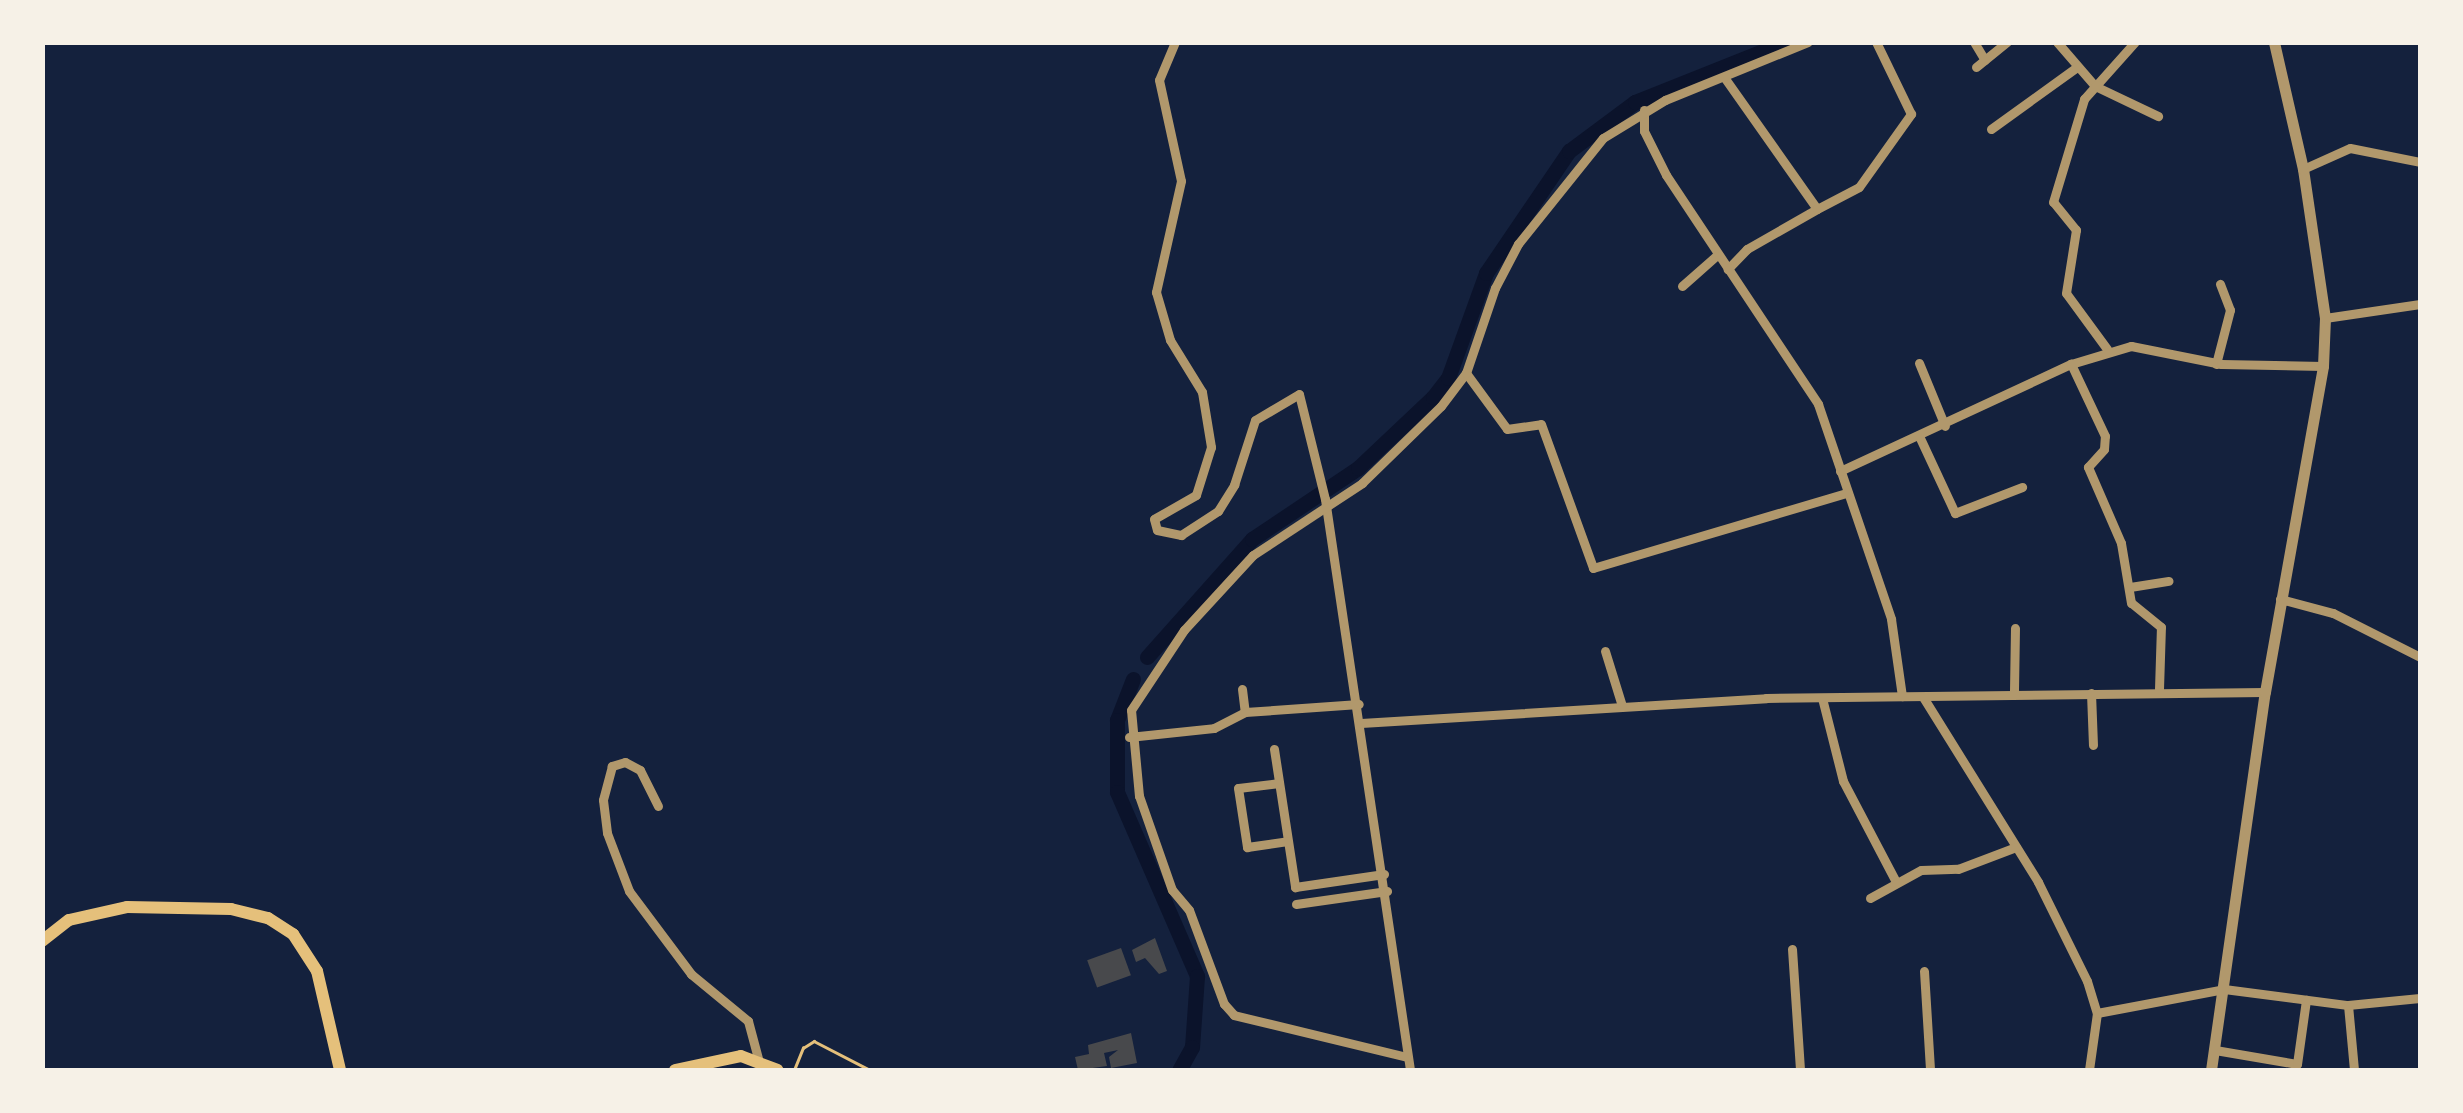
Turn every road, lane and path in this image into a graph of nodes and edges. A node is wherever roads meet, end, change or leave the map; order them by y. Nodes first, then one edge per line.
1 (1175, 42) edge
2 (1808, 42) edge
3 (1876, 42) edge
4 (1974, 42) edge
5 (2007, 42) edge
6 (2057, 42) edge
7 (2135, 42) edge
8 (2274, 42) edge
9 (2077, 68) junction
10 (1724, 77) junction
11 (2095, 86) junction
12 (1644, 110) junction
13 (2158, 116) dead end
14 (1991, 129) dead end
15 (2420, 162) edge
16 (2303, 169) junction
17 (1818, 209) junction
18 (1716, 256) junction
19 (1728, 268) junction
20 (2220, 284) dead end
21 (1682, 286) dead end
22 (2420, 304) edge
23 (2325, 318) junction
24 (2107, 349) junction
25 (1919, 363) dead end
26 (2072, 364) junction
27 (2216, 364) junction
28 (2323, 366) junction
29 (1466, 373) junction
30 (1945, 426) junction
31 (1920, 438) junction
32 (1840, 472) junction
33 (2022, 486) dead end
34 (1847, 493) junction
35 (1326, 502) junction
36 (2168, 581) dead end
37 (2130, 588) junction
38 (2280, 599) junction
39 (2015, 628) dead end
40 (1605, 651) dead end
41 (2420, 657) edge
42 (1242, 689) dead end
43 (2158, 689) junction
44 (2014, 691) junction
45 (2092, 692) junction
46 (2264, 692) junction
47 (1902, 696) junction
48 (1923, 696) junction
49 (1822, 698) junction
50 (1359, 704) junction
51 (1622, 706) junction
52 (1245, 712) junction
53 (1361, 723) junction
54 (1129, 737) junction
55 (2093, 744) dead end
56 (1274, 749) dead end
57 (1278, 782) junction
58 (658, 806) dead end
59 (1288, 841) junction
60 (2016, 846) junction
61 (1384, 874) junction
62 (1896, 882) junction
63 (1387, 891) junction
64 (1870, 898) dead end
65 (1296, 904) dead end
66 (42, 940) edge
67 (1792, 949) dead end
68 (1924, 971) dead end
69 (2224, 990) junction
70 (2420, 998) edge
71 (2306, 1000) junction
72 (2348, 1006) junction
73 (2096, 1013) junction
74 (2215, 1050) junction
75 (1407, 1056) junction
76 (758, 1059) junction
77 (725, 1064) edge
78 (340, 1070) edge
79 (675, 1070) edge
80 (777, 1070) edge
81 (794, 1070) edge
82 (870, 1070) edge
83 (1410, 1070) edge
84 (1800, 1070) edge
85 (1930, 1070) edge
86 (2089, 1070) edge
87 (2211, 1070) edge
88 (2354, 1070) edge

1 - 35 street
2 - 10 street
3 - 17 street
4 - 5 street
6 - 9 street
7 - 11 street
8 - 16 street
9 - 11 street
9 - 14 street
10 - 12 street
10 - 17 street
11 - 13 street
11 - 24 street
12 - 18 street
12 - 29 street
15 - 16 street
16 - 23 street
17 - 19 street
18 - 19 street
18 - 21 street
19 - 32 street
20 - 27 street
22 - 23 street
23 - 28 street
24 - 26 street
24 - 27 street
25 - 30 street
26 - 30 street
26 - 37 street
27 - 28 street
28 - 38 street
29 - 34 street
29 - 35 street
30 - 31 street
31 - 32 street
31 - 33 street
32 - 34 street
34 - 47 street
35 - 50 street
35 - 54 street
36 - 37 street
37 - 43 street
38 - 41 street
38 - 46 street
39 - 44 street
40 - 51 street
42 - 52 street
43 - 45 street
43 - 46 street
44 - 45 street
44 - 48 street
45 - 55 street
46 - 69 street
47 - 48 street
47 - 49 street
48 - 60 street
49 - 51 street
49 - 62 street
50 - 52 street
50 - 53 street
51 - 53 street
52 - 54 street
53 - 61 street
54 - 75 street
56 - 57 street
57 - 59 street
57 - 59 street
58 - 76 street
59 - 61 street
60 - 62 street
60 - 73 street
61 - 63 street
62 - 64 street
63 - 65 street
63 - 75 street
66 - 78 main road
67 - 84 street
68 - 85 street
69 - 71 street
69 - 73 street
69 - 74 street
70 - 72 street
71 - 72 street
71 - 74 street
72 - 88 street
73 - 86 street
74 - 87 street
75 - 83 street
76 - 77 main road
76 - 80 main road
77 - 79 main road
81 - 82 path

